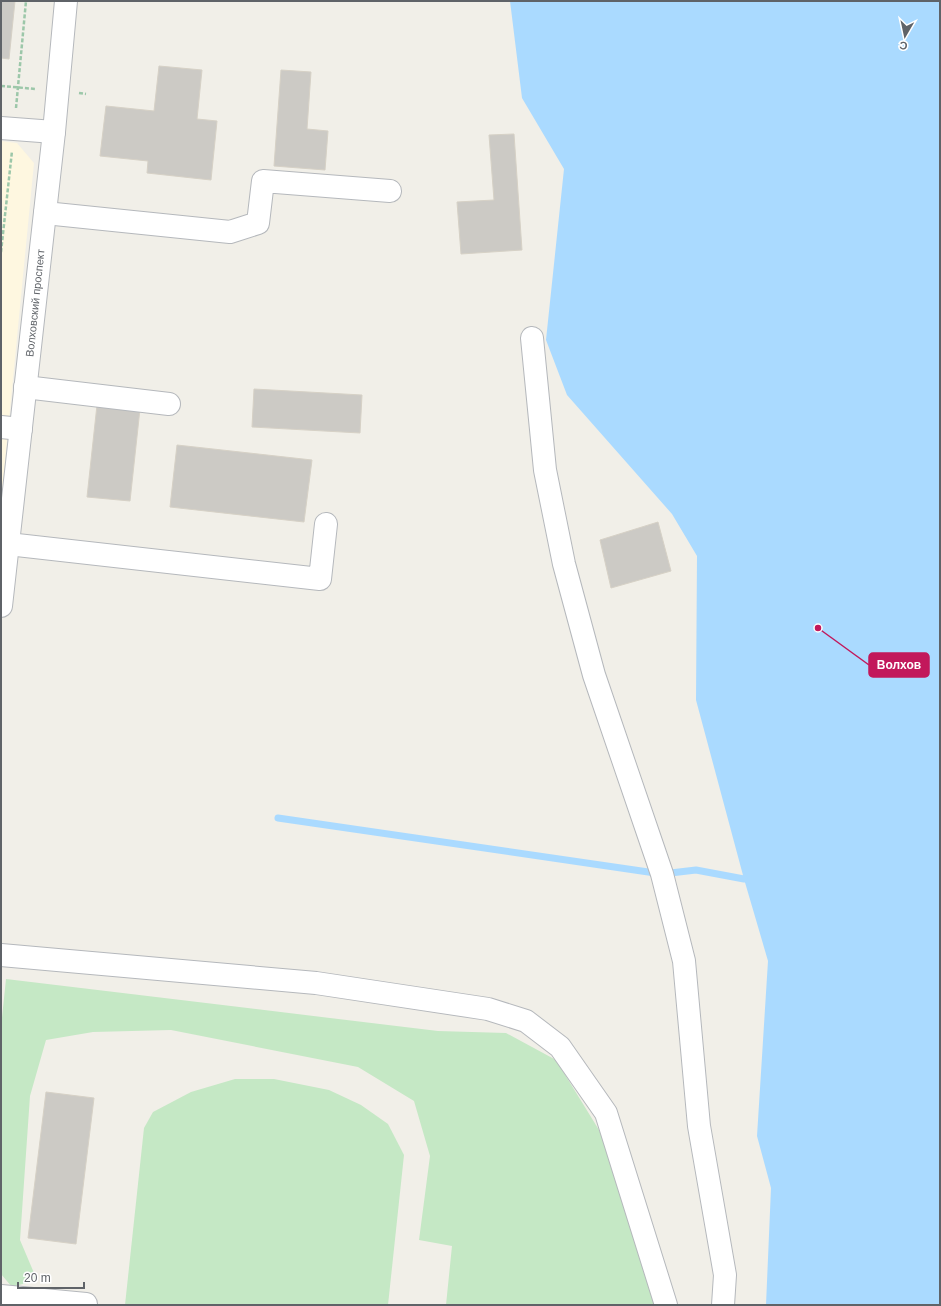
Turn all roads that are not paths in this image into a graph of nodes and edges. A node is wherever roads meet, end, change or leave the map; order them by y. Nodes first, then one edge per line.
1 (66, 1) edge
2 (1, 128) edge
3 (54, 132) junction
4 (390, 191) dead end
5 (45, 213) junction
6 (532, 338) dead end
7 (25, 387) junction
8 (169, 404) dead end
9 (11, 428) edge
10 (326, 524) dead end
11 (8, 544) junction
12 (1, 606) edge
13 (1, 955) edge
14 (1, 1296) edge
15 (86, 1304) dead end
16 (666, 1305) edge
17 (723, 1305) edge

1 - 3 street, Волховский проспект
2 - 3 street
3 - 5 street, Волховский проспект
4 - 5 street
5 - 7 street, Волховский проспект
6 - 17 street
7 - 8 street
7 - 9 street, Волховский проспект
9 - 11 street, Волховский проспект
10 - 11 street
11 - 12 street, Волховский проспект
13 - 16 street
14 - 15 street

